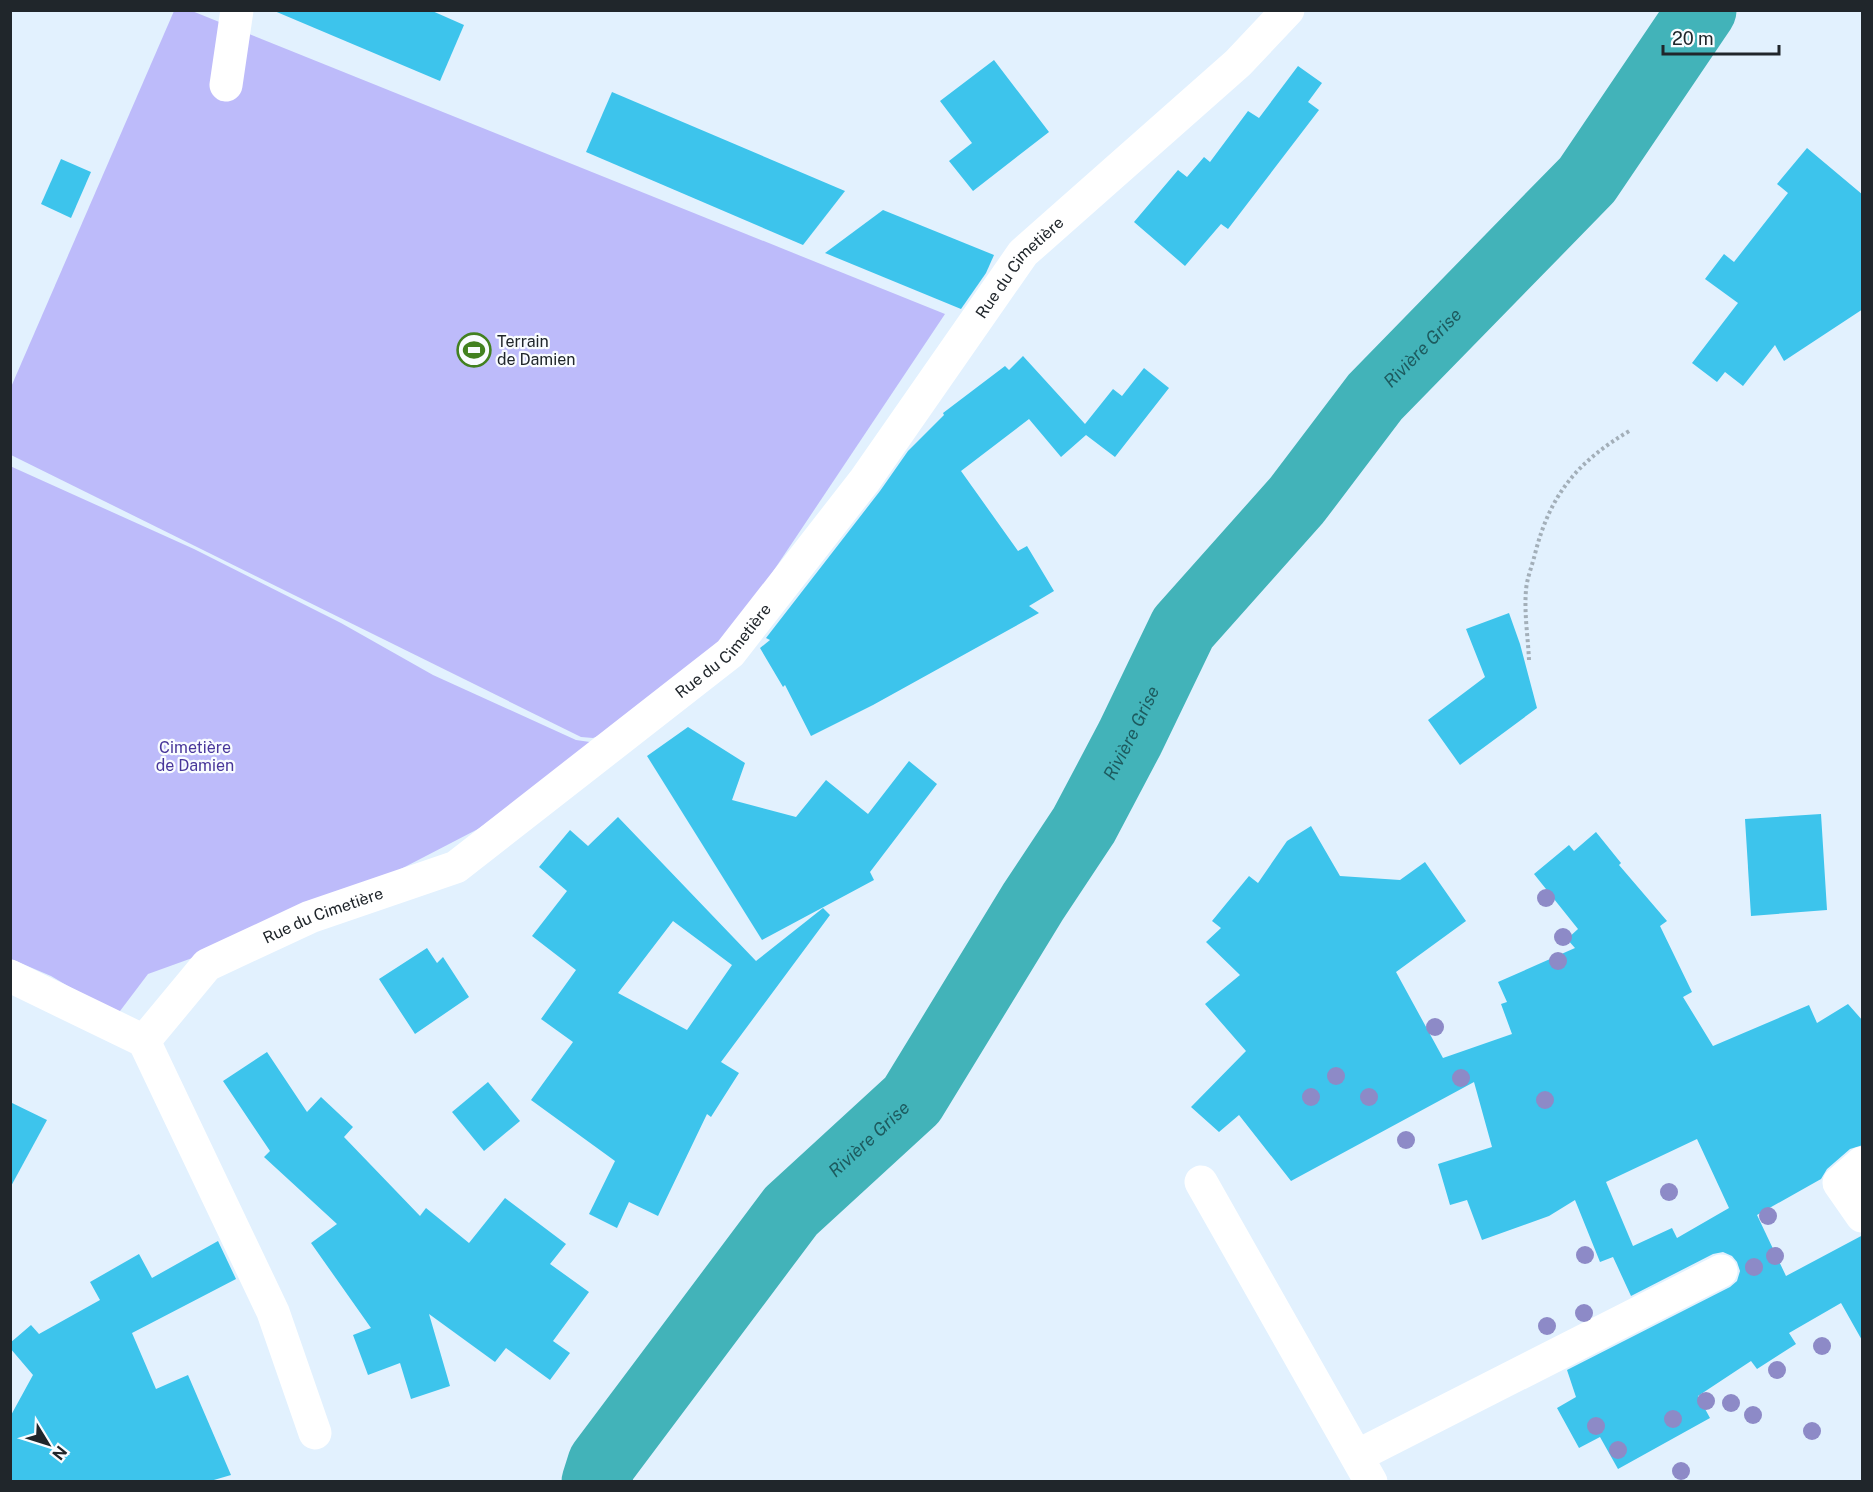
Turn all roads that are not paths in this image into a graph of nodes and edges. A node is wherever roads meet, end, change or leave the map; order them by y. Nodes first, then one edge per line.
1 (237, 10) edge
2 (1288, 10) edge
3 (226, 85) dead end
4 (10, 976) edge
5 (144, 1041) junction
6 (1863, 1163) edge
7 (1201, 1182) dead end
8 (1863, 1216) edge
9 (1721, 1271) dead end
10 (315, 1433) dead end
11 (1364, 1469) edge

1 - 3 street
2 - 5 street, Rue du Cimetière
4 - 5 street
5 - 10 street
6 - 8 street
7 - 11 street
9 - 11 street

